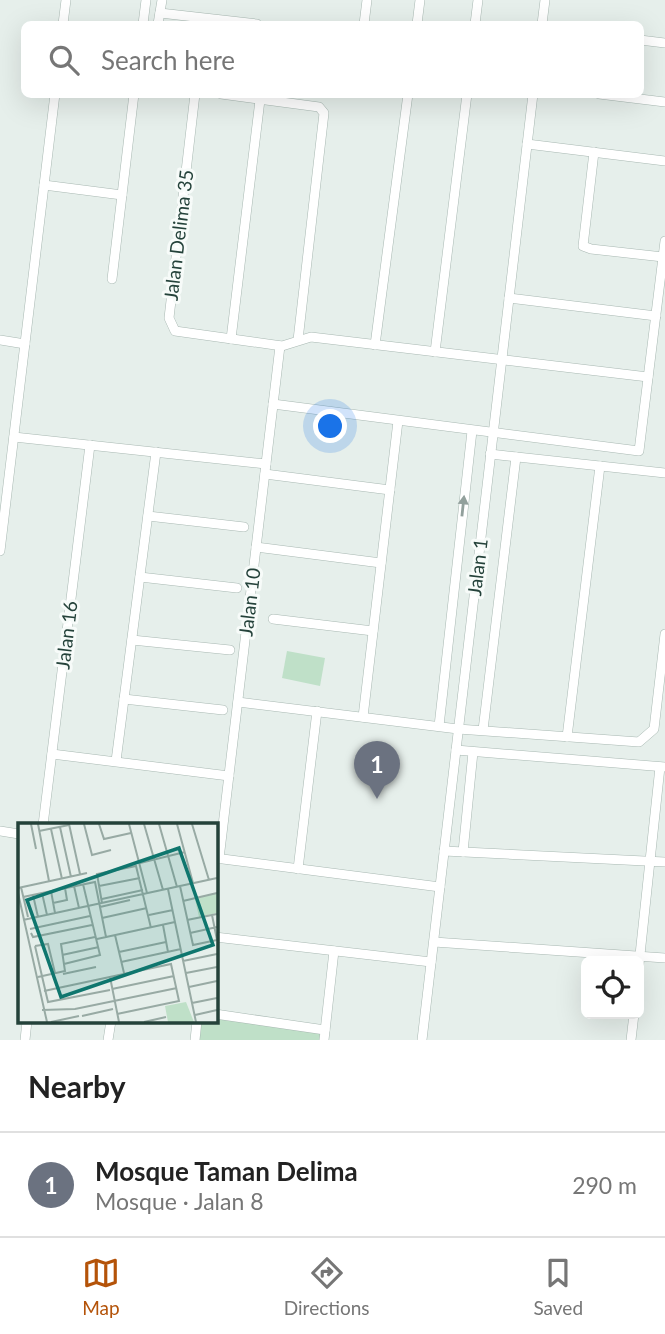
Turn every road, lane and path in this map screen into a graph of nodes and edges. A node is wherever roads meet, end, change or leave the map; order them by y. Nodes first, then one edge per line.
1 (66, 0) edge
2 (146, 0) edge
3 (162, 0) edge
4 (367, 0) edge
5 (420, 0) edge
6 (478, 0) edge
7 (545, 0) edge
8 (160, 13) junction
9 (63, 21) edge
10 (143, 21) edge
11 (159, 21) edge
12 (231, 21) edge
13 (365, 21) edge
14 (417, 21) edge
15 (475, 21) edge
16 (542, 21) edge
17 (644, 40) edge
18 (665, 43) edge
19 (55, 98) edge
20 (134, 98) edge
21 (195, 98) edge
22 (247, 98) edge
23 (407, 98) edge
24 (467, 98) edge
25 (533, 98) edge
26 (632, 98) edge
27 (260, 100) junction
28 (665, 102) edge
29 (527, 144) junction
30 (594, 152) junction
31 (665, 161) edge
32 (44, 185) junction
33 (122, 195) junction
34 (665, 241) edge
35 (663, 257) junction
36 (112, 279) dead end
37 (509, 298) junction
38 (656, 316) junction
39 (231, 339) junction
40 (298, 340) junction
41 (0, 341) edge
42 (25, 344) junction
43 (280, 345) junction
44 (375, 345) junction
45 (435, 352) junction
46 (501, 359) junction
47 (648, 377) junction
48 (273, 404) junction
49 (398, 421) junction
50 (471, 430) junction
51 (492, 433) junction
52 (14, 437) junction
53 (89, 445) junction
54 (156, 452) junction
55 (490, 454) junction
56 (516, 457) junction
57 (600, 466) junction
58 (265, 469) junction
59 (665, 473) edge
60 (390, 490) junction
61 (148, 516) junction
62 (244, 527) dead end
63 (256, 547) junction
64 (0, 551) edge
65 (381, 563) junction
66 (140, 577) junction
67 (237, 588) dead end
68 (273, 619) dead end
69 (373, 631) junction
70 (665, 634) edge
71 (132, 640) junction
72 (230, 650) dead end
73 (124, 699) junction
74 (237, 702) junction
75 (223, 710) dead end
76 (317, 711) junction
77 (363, 717) junction
78 (439, 726) junction
79 (458, 729) junction
80 (483, 730) junction
81 (567, 737) junction
82 (456, 750) junction
83 (473, 752) junction
84 (52, 754) junction
85 (116, 761) junction
86 (663, 767) edge
87 (229, 776) junction
88 (43, 823) edge
89 (0, 831) edge
90 (18, 834) edge
91 (444, 851) junction
92 (463, 852) junction
93 (217, 859) edge
94 (651, 861) junction
95 (665, 862) edge
96 (298, 869) junction
97 (440, 887) junction
98 (217, 937) edge
99 (433, 942) junction
100 (334, 951) junction
101 (593, 956) edge
102 (639, 956) edge
103 (665, 958) edge
104 (644, 960) edge
105 (431, 962) junction
106 (217, 1014) edge
107 (633, 1019) edge
108 (324, 1035) edge
109 (422, 1040) edge
110 (631, 1040) edge

1 - 9 street
2 - 10 street
3 - 8 street
4 - 13 street
5 - 14 street
6 - 15 street
7 - 16 street
8 - 11 street
8 - 12 street
17 - 18 street
19 - 32 street
20 - 33 street
21 - 39 street, Jalan Delima 35
22 - 27 street
23 - 44 street
24 - 45 street
25 - 29 street, Jalan 1
26 - 28 street
27 - 39 street
27 - 40 street
29 - 30 street
29 - 37 street, Jalan 1
30 - 31 street
30 - 35 street
32 - 33 street
32 - 42 street
33 - 36 street
34 - 35 street
35 - 38 street
37 - 38 street
37 - 46 street, Jalan 1
38 - 47 street
39 - 43 street, Jalan Delima 35
40 - 43 street, Jalan Delima 35
40 - 44 street, Jalan Delima 35
41 - 42 street
42 - 52 street
43 - 48 street, Jalan 10
44 - 45 street, Jalan Delima 35
45 - 46 street, Jalan Delima 35
46 - 47 street, Jalan Delima 35
46 - 51 street, Jalan 1
47 - 51 street
48 - 49 street
48 - 58 street, Jalan 10
49 - 50 street
49 - 60 street
50 - 51 street
78 -> 50 street, Jalan 1
51 - 55 street, Jalan 1
52 - 53 street
52 - 64 street
53 - 54 street
53 - 84 street, Jalan 16
54 - 58 street
54 - 61 street
55 - 56 street
55 - 79 street, Jalan 1
56 - 57 street
56 - 80 street
57 - 59 street
57 - 81 street
58 - 60 street
58 - 63 street, Jalan 10
60 - 65 street
61 - 62 street
61 - 66 street
63 - 65 street
63 - 74 street, Jalan 10
65 - 69 street
66 - 67 street
66 - 71 street
68 - 69 street
69 - 77 street
70 - 81 street
71 - 72 street
71 - 73 street
73 - 75 street
73 - 85 street
74 - 76 street
74 - 87 street, Jalan 10
76 - 77 street
76 - 96 street
77 - 78 street
78 - 79 street
79 - 80 street
79 - 82 street, Jalan 1
80 - 81 street
82 - 83 street
82 - 91 street, Jalan 1
83 - 86 street
83 - 92 street
84 - 85 street
84 - 88 street, Jalan 16
85 - 87 street
86 - 94 street
87 - 93 street, Jalan 10
89 - 90 street
91 - 92 street
91 - 97 street, Jalan 1
92 - 94 street
93 - 96 street
94 - 95 street
94 - 102 street
96 - 97 street
97 - 99 street, Jalan 1
98 - 100 street
99 - 101 street
99 - 105 street, Jalan 1
100 - 105 street
100 - 108 street
103 - 104 street
105 - 109 street, Jalan 1
106 - 108 street
107 - 110 street

